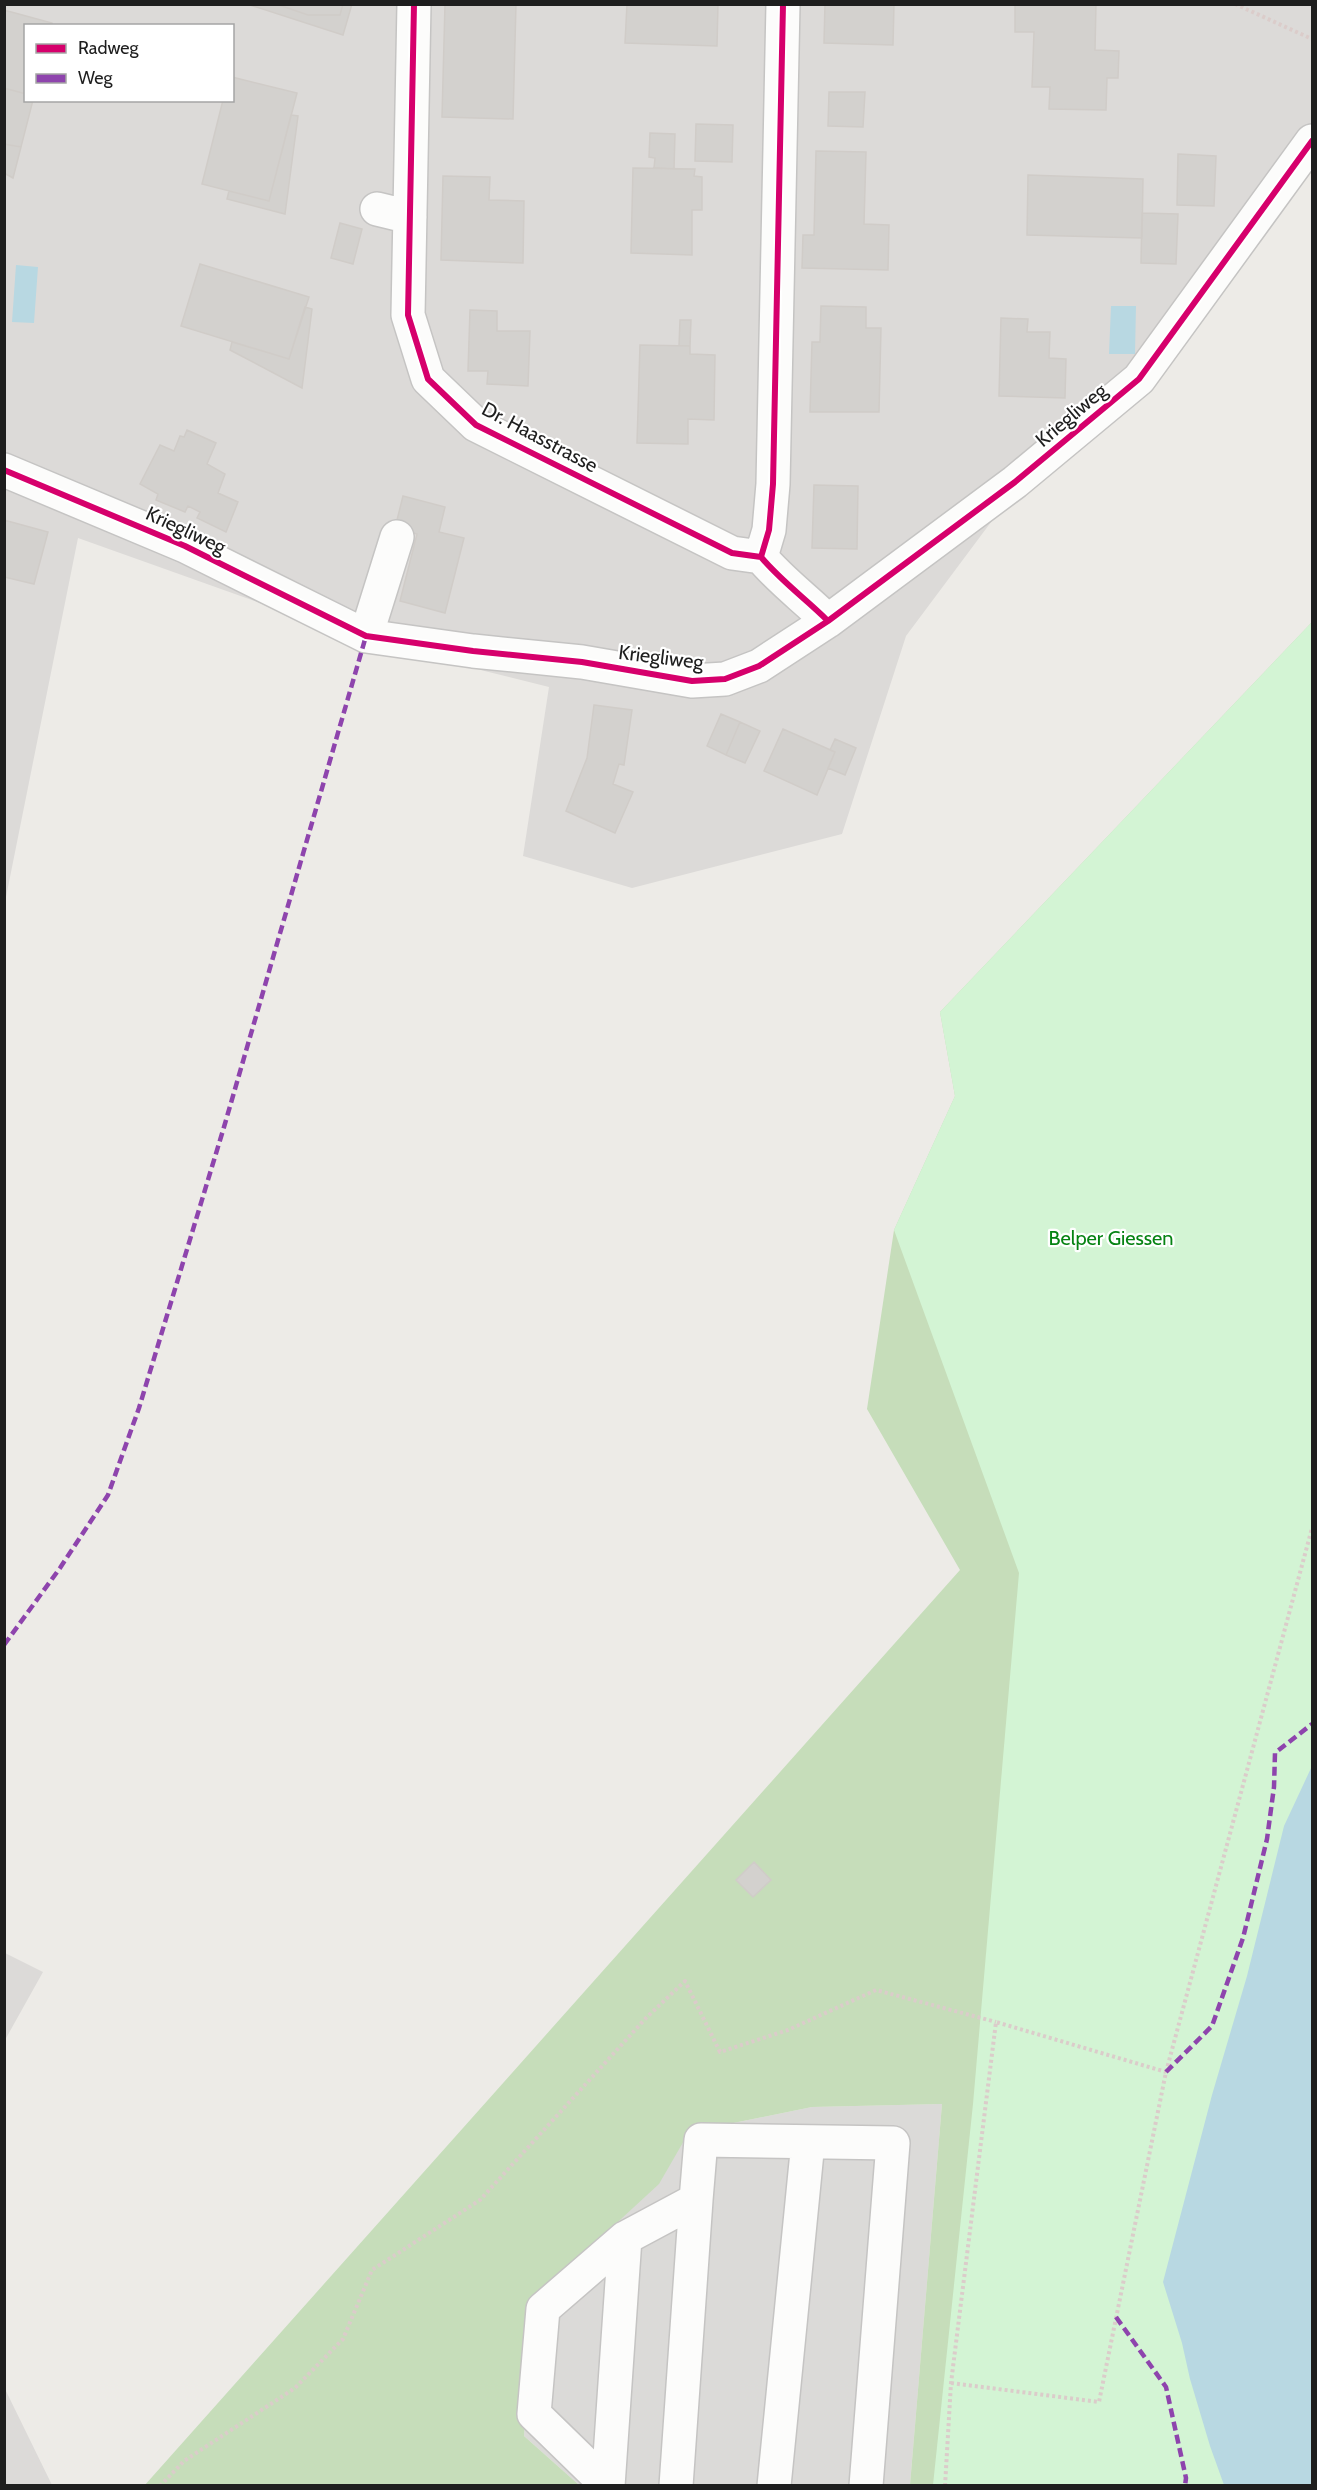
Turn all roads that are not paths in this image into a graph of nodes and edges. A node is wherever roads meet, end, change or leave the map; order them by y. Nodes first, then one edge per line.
1 (414, 4) edge
2 (783, 4) edge
3 (1312, 141) edge
4 (377, 209) dead end
5 (410, 217) junction
6 (4, 470) edge
7 (397, 537) dead end
8 (761, 557) junction
9 (828, 621) junction
10 (366, 636) junction
11 (808, 2142) junction
12 (696, 2200) junction
13 (625, 2238) junction
14 (608, 2486) edge
15 (676, 2486) edge
16 (774, 2486) edge
17 (866, 2486) edge

1 - 5 street, Dr. Haasstrasse
2 - 8 street
3 - 9 street, Kriegliweg
4 - 5 street
5 - 8 street, Dr. Haasstrasse
6 - 10 street, Kriegliweg
7 - 10 street
8 - 9 street
9 - 10 street, Kriegliweg
11 - 12 street
11 - 16 street
11 - 17 street
12 - 13 street
12 - 15 street
13 - 14 street
13 - 14 street

